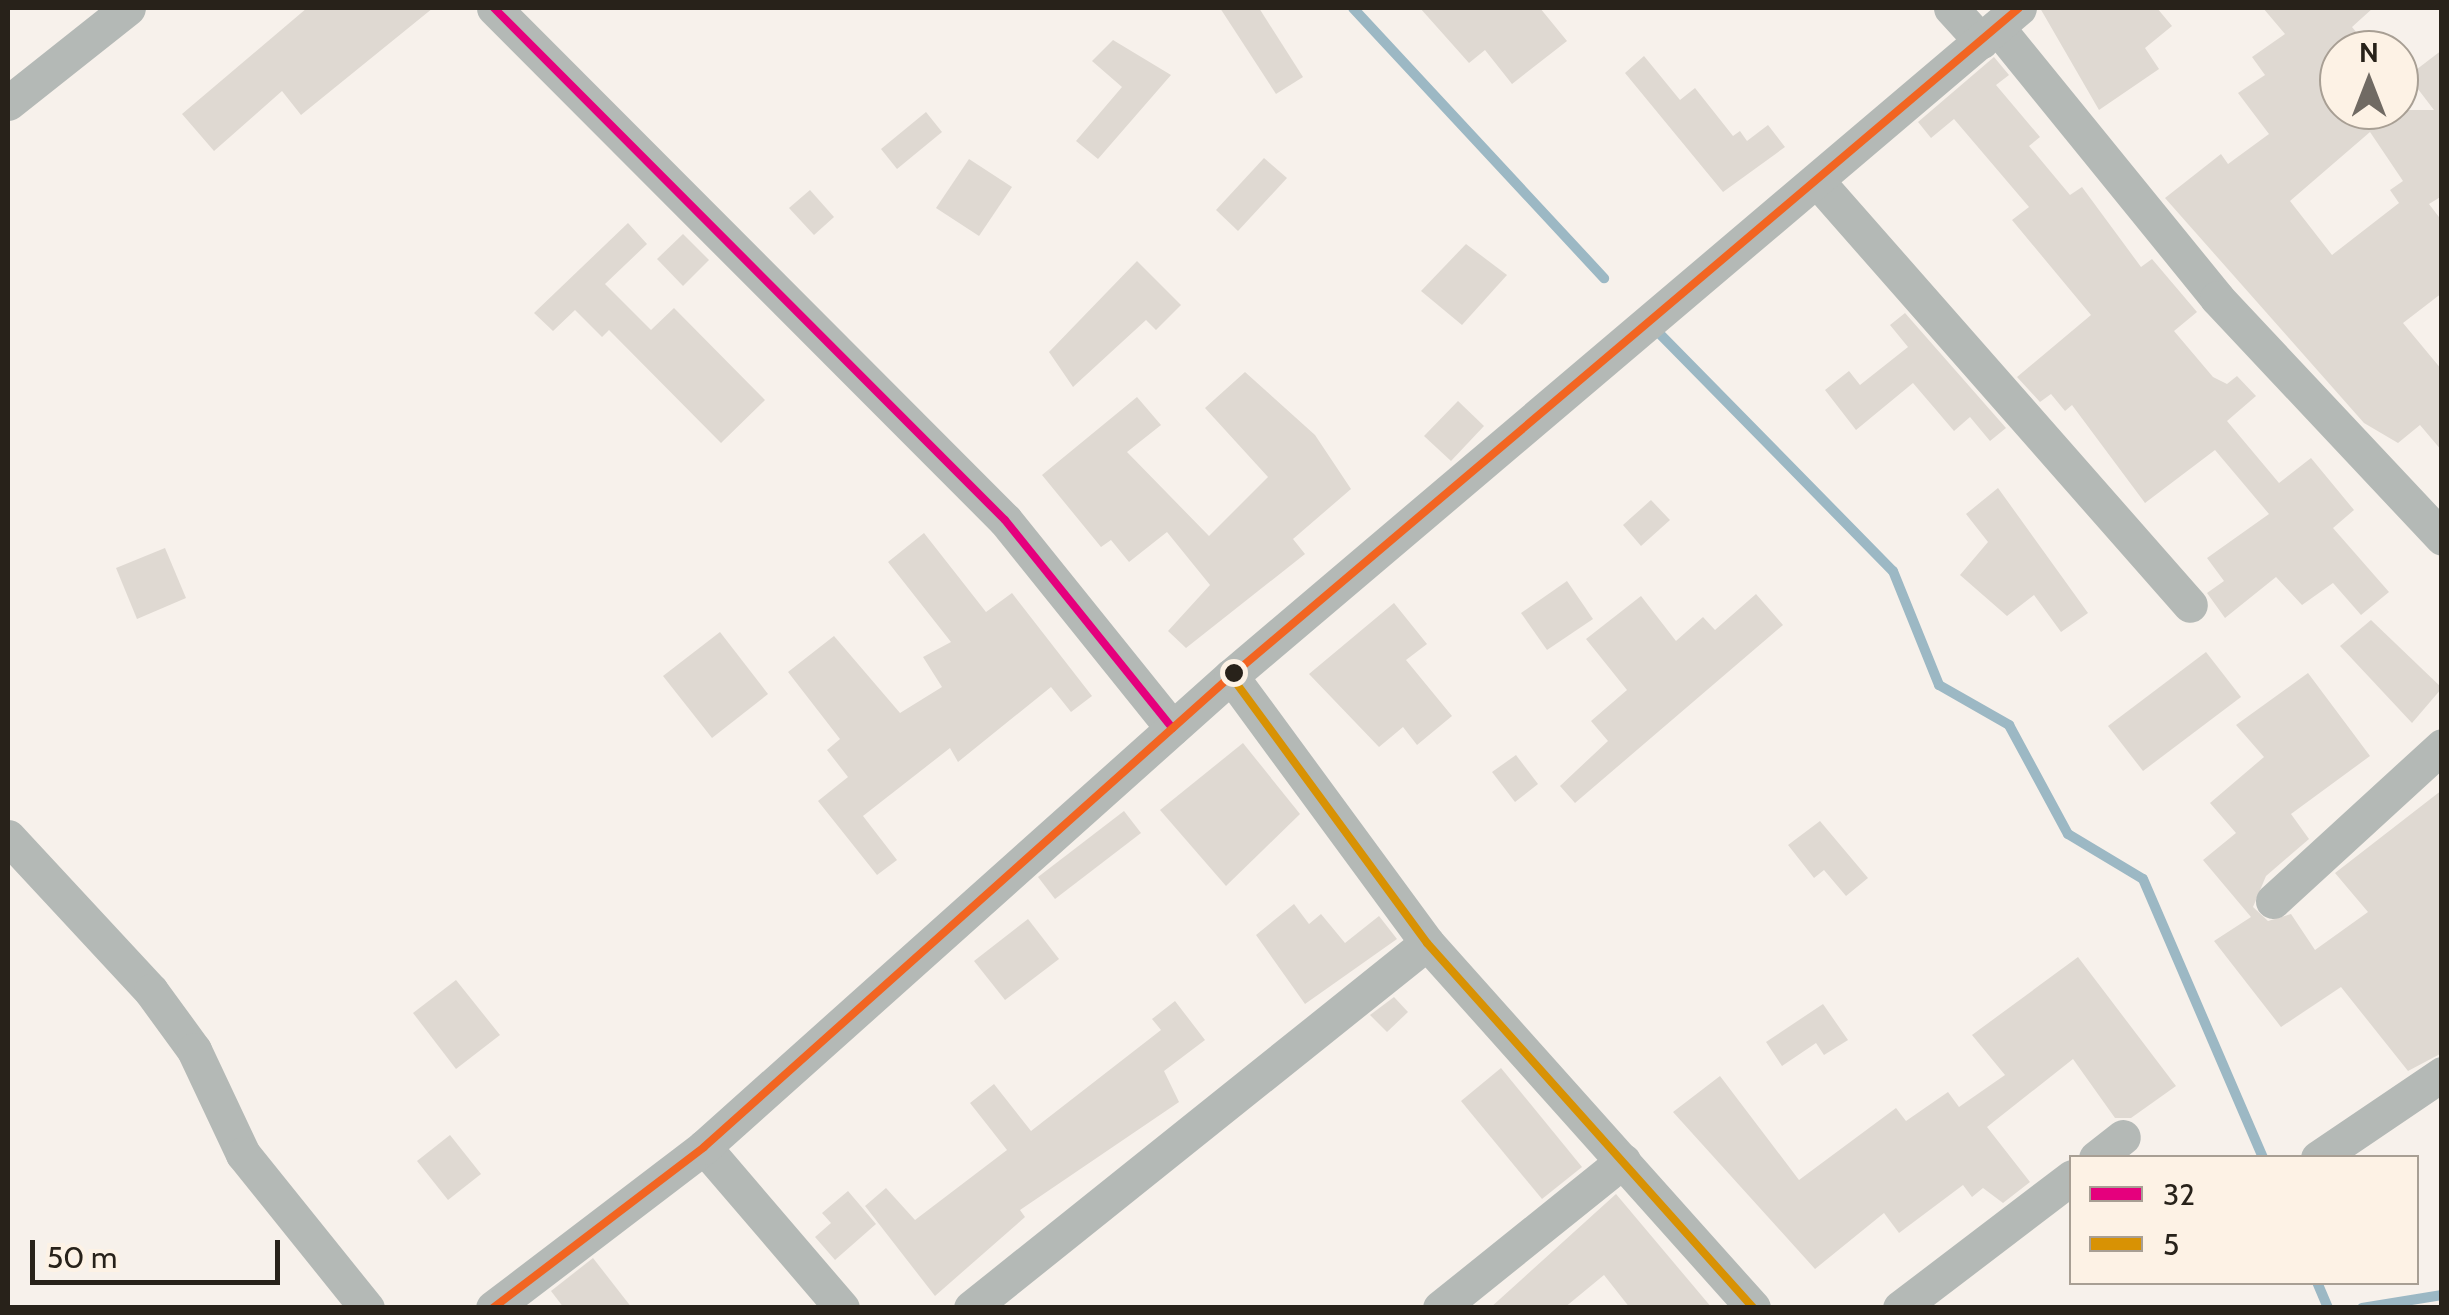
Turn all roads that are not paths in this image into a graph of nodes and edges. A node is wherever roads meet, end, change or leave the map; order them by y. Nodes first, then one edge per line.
1 (128, 8) edge
2 (494, 8) edge
3 (1952, 8) edge
4 (1999, 25) edge
5 (8, 103) edge
6 (1818, 182) junction
7 (2442, 538) edge
8 (2190, 605) dead end
9 (1231, 676) junction
10 (1172, 728) junction
11 (2442, 746) edge
12 (8, 837) edge
13 (2274, 901) dead end
14 (1427, 942) junction
15 (2442, 1074) edge
16 (704, 1147) junction
17 (2322, 1155) edge
18 (1623, 1160) junction
19 (2069, 1179) edge
20 (367, 1308) edge
21 (493, 1308) edge
22 (842, 1308) edge
23 (971, 1308) edge
24 (1440, 1308) edge
25 (1753, 1308) edge
26 (1900, 1308) edge

1 - 5 street
2 - 10 street
3 - 4 street
4 - 6 street
4 - 7 street
6 - 8 street
6 - 9 street
9 - 10 street
9 - 14 street
10 - 16 street
11 - 13 street
12 - 20 street
14 - 18 street
14 - 23 street
15 - 17 street
16 - 21 street
16 - 22 street
18 - 24 street
18 - 25 street
19 - 26 street

